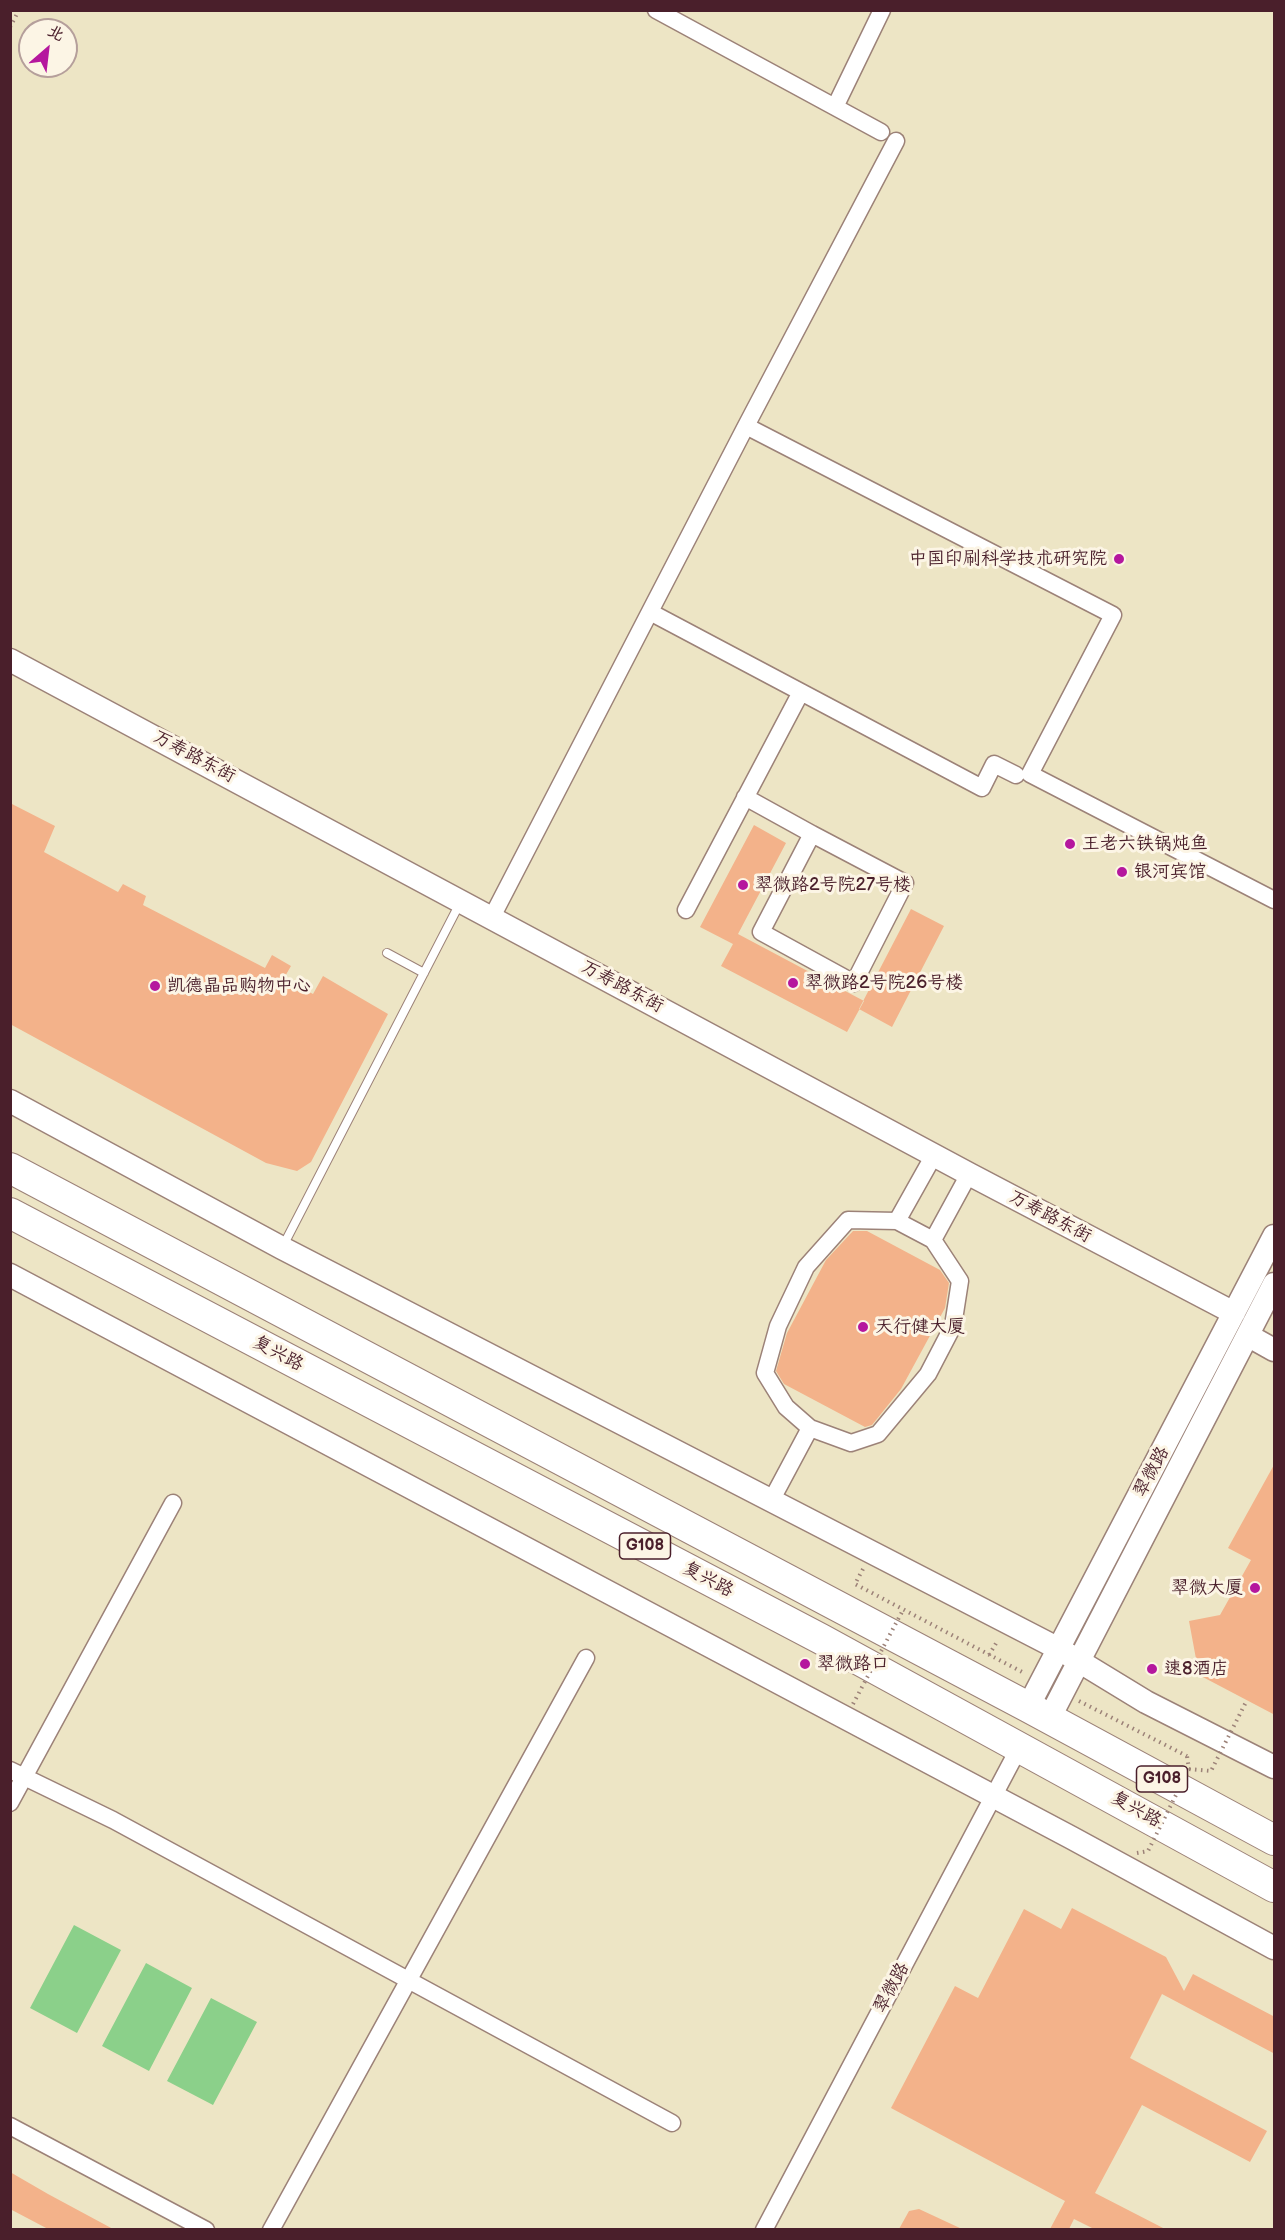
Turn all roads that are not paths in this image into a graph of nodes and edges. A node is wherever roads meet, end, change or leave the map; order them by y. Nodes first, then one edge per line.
1 (656, 10) edge
2 (882, 10) edge
3 (835, 107) junction
4 (881, 132) dead end
5 (896, 141) dead end
6 (746, 426) junction
7 (650, 612) junction
8 (10, 660) edge
9 (801, 692) junction
10 (1016, 775) dead end
11 (745, 797) junction
12 (812, 834) junction
13 (461, 900) junction
14 (1275, 900) edge
15 (686, 910) dead end
16 (492, 917) junction
17 (387, 953) dead end
18 (424, 973) junction
19 (10, 1101) edge
20 (934, 1155) junction
21 (10, 1168) edge
22 (969, 1174) junction
23 (10, 1213) edge
24 (897, 1221) junction
25 (1275, 1236) edge
26 (933, 1240) junction
27 (282, 1248) junction
28 (10, 1275) edge
29 (1275, 1284) edge
30 (1234, 1313) junction
31 (1249, 1336) junction
32 (1275, 1350) edge
33 (810, 1428) junction
34 (771, 1501) junction
35 (173, 1503) dead end
36 (1059, 1649) junction
37 (586, 1658) dead end
38 (1078, 1661) junction
39 (1040, 1703) junction
40 (1020, 1746) junction
41 (1275, 1767) edge
42 (17, 1774) edge
43 (993, 1797) junction
44 (10, 1803) edge
45 (1275, 1840) edge
46 (1275, 1887) edge
47 (1275, 1948) edge
48 (408, 1981) junction
49 (672, 2124) dead end
50 (10, 2126) edge
51 (206, 2229) edge
52 (271, 2229) edge
53 (764, 2229) edge

1 - 3 street
2 - 3 street
3 - 4 street
5 - 6 street
6 - 7 street
6 - 14 street
7 - 9 street
7 - 16 street
8 - 13 street, 万寿路东街
9 - 10 street
9 - 11 street
11 - 12 street
11 - 15 street
12 - 12 street
13 - 16 street, 万寿路东街
13 - 18 lane
16 - 20 street, 万寿路东街
17 - 18 lane
18 - 27 lane
19 - 27 street
20 - 22 street, 万寿路东街
20 - 24 street
21 - 39 highway, 复兴路 / G108
22 - 26 street
22 - 30 street, 万寿路东街
23 - 40 highway, 复兴路 / G108
24 - 26 street
24 - 33 street
25 - 30 street, 翠微路
26 - 33 street
27 - 34 street
28 - 43 street
29 - 31 street, 翠微路
30 - 36 street, 翠微路
31 - 32 street
31 - 38 street, 翠微路
33 - 34 street
34 - 36 street
35 - 42 street
36 - 38 street
36 - 39 street, 翠微路
37 - 48 street
38 - 39 street, 翠微路
38 - 41 street
39 - 45 highway, 复兴路 / G108
40 - 43 street, 翠微路
40 - 46 highway, 复兴路 / G108
42 - 44 street
42 - 48 street
43 - 47 street
43 - 53 street, 翠微路
48 - 49 street
48 - 52 street
50 - 51 street

